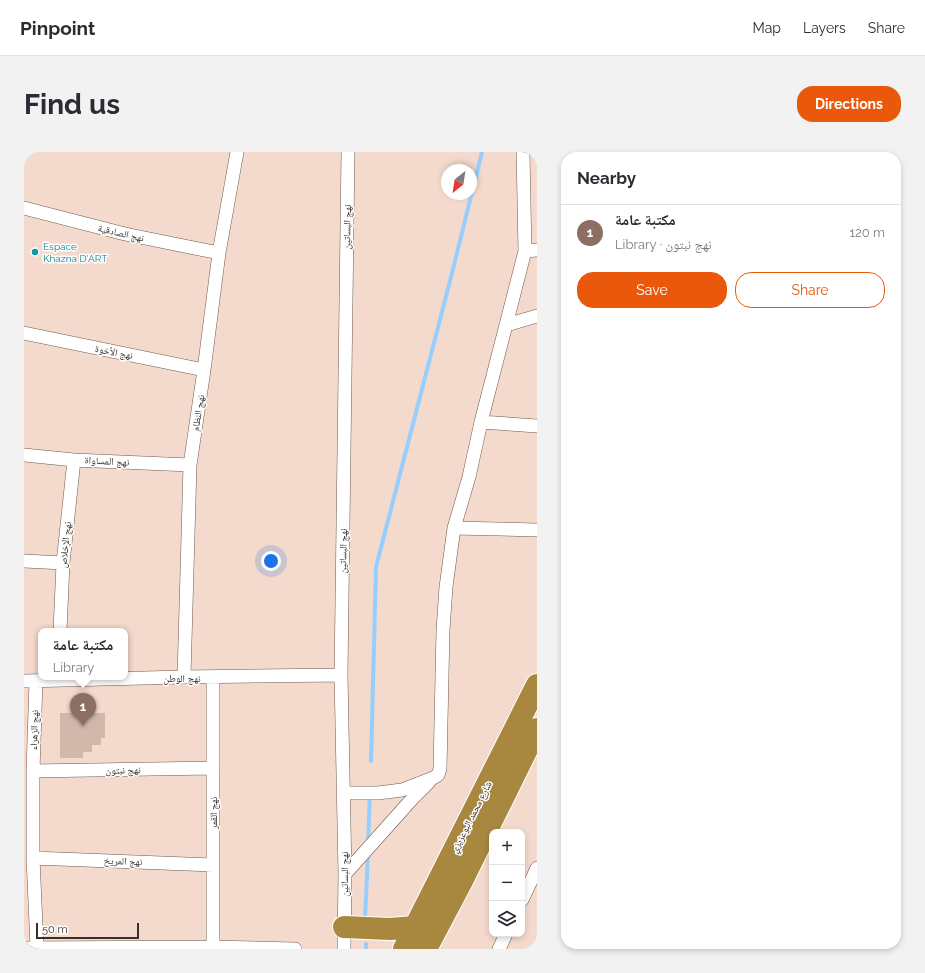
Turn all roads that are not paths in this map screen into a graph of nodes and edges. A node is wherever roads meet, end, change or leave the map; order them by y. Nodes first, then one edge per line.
1 (237, 152) edge
2 (348, 152) edge
3 (523, 152) edge
4 (24, 208) edge
5 (531, 251) edge
6 (219, 253) junction
7 (537, 316) edge
8 (506, 325) junction
9 (24, 333) edge
10 (204, 370) junction
11 (481, 422) junction
12 (537, 426) edge
13 (24, 455) edge
14 (74, 460) junction
15 (190, 465) junction
16 (454, 528) junction
17 (537, 530) edge
18 (24, 561) edge
19 (63, 563) junction
20 (60, 628) edge
21 (341, 675) junction
22 (184, 677) junction
23 (128, 678) edge
24 (213, 678) junction
25 (44, 680) edge
26 (30, 681) edge
27 (537, 685) edge
28 (537, 729) edge
29 (213, 768) junction
30 (33, 771) junction
31 (433, 778) junction
32 (343, 792) junction
33 (33, 858) junction
34 (213, 865) junction
35 (537, 868) edge
36 (345, 874) junction
37 (525, 894) edge
38 (344, 927) junction
39 (415, 927) junction
40 (504, 937) edge
41 (30, 947) edge
42 (213, 948) junction
43 (499, 948) edge
44 (295, 949) edge
45 (344, 949) edge
46 (404, 949) edge
47 (426, 949) edge

1 - 6 street, نهج النظام
2 - 21 street, نهج البساتين
3 - 5 street
4 - 6 street, نهج الصادقية
5 - 8 street
6 - 10 street, نهج النظام
7 - 8 street
8 - 11 street
9 - 10 street, نهج الأخوة
10 - 15 street, نهج النظام
11 - 12 street
11 - 16 street
13 - 14 street, نهج المساواة
14 - 15 street, نهج المساواة
14 - 19 street, نهج الإخلاص
15 - 22 street, نهج النظام
16 - 17 street
16 - 31 street
18 - 19 street
19 - 20 street, نهج الإخلاص
21 - 24 street, نهج الوطن
21 - 32 street, نهج البساتين
22 - 23 street, نهج الوطن
22 - 24 street, نهج الوطن
24 - 29 street, نهج القمر
25 - 26 street, نهج الوطن
26 - 30 street, نهج الزهراء
27 - 39 highway, شارع محمد البوعزيزي
28 - 47 highway, شارع محمد البوعزيزي
29 - 30 street, نهج نبتون
29 - 34 street, نهج القمر
30 - 33 street, نهج الزهراء
31 - 32 street
31 - 36 street
32 - 36 street, نهج البساتين
33 - 34 street, نهج المريخ
33 - 41 street, نهج الزهراء
34 - 42 street, نهج القمر
35 - 37 street
36 - 38 street, نهج البساتين
38 - 39 highway
38 - 45 street, نهج البساتين
39 - 46 highway, شارع محمد البوعزيزي
40 - 43 street
41 - 42 street
42 - 44 street

